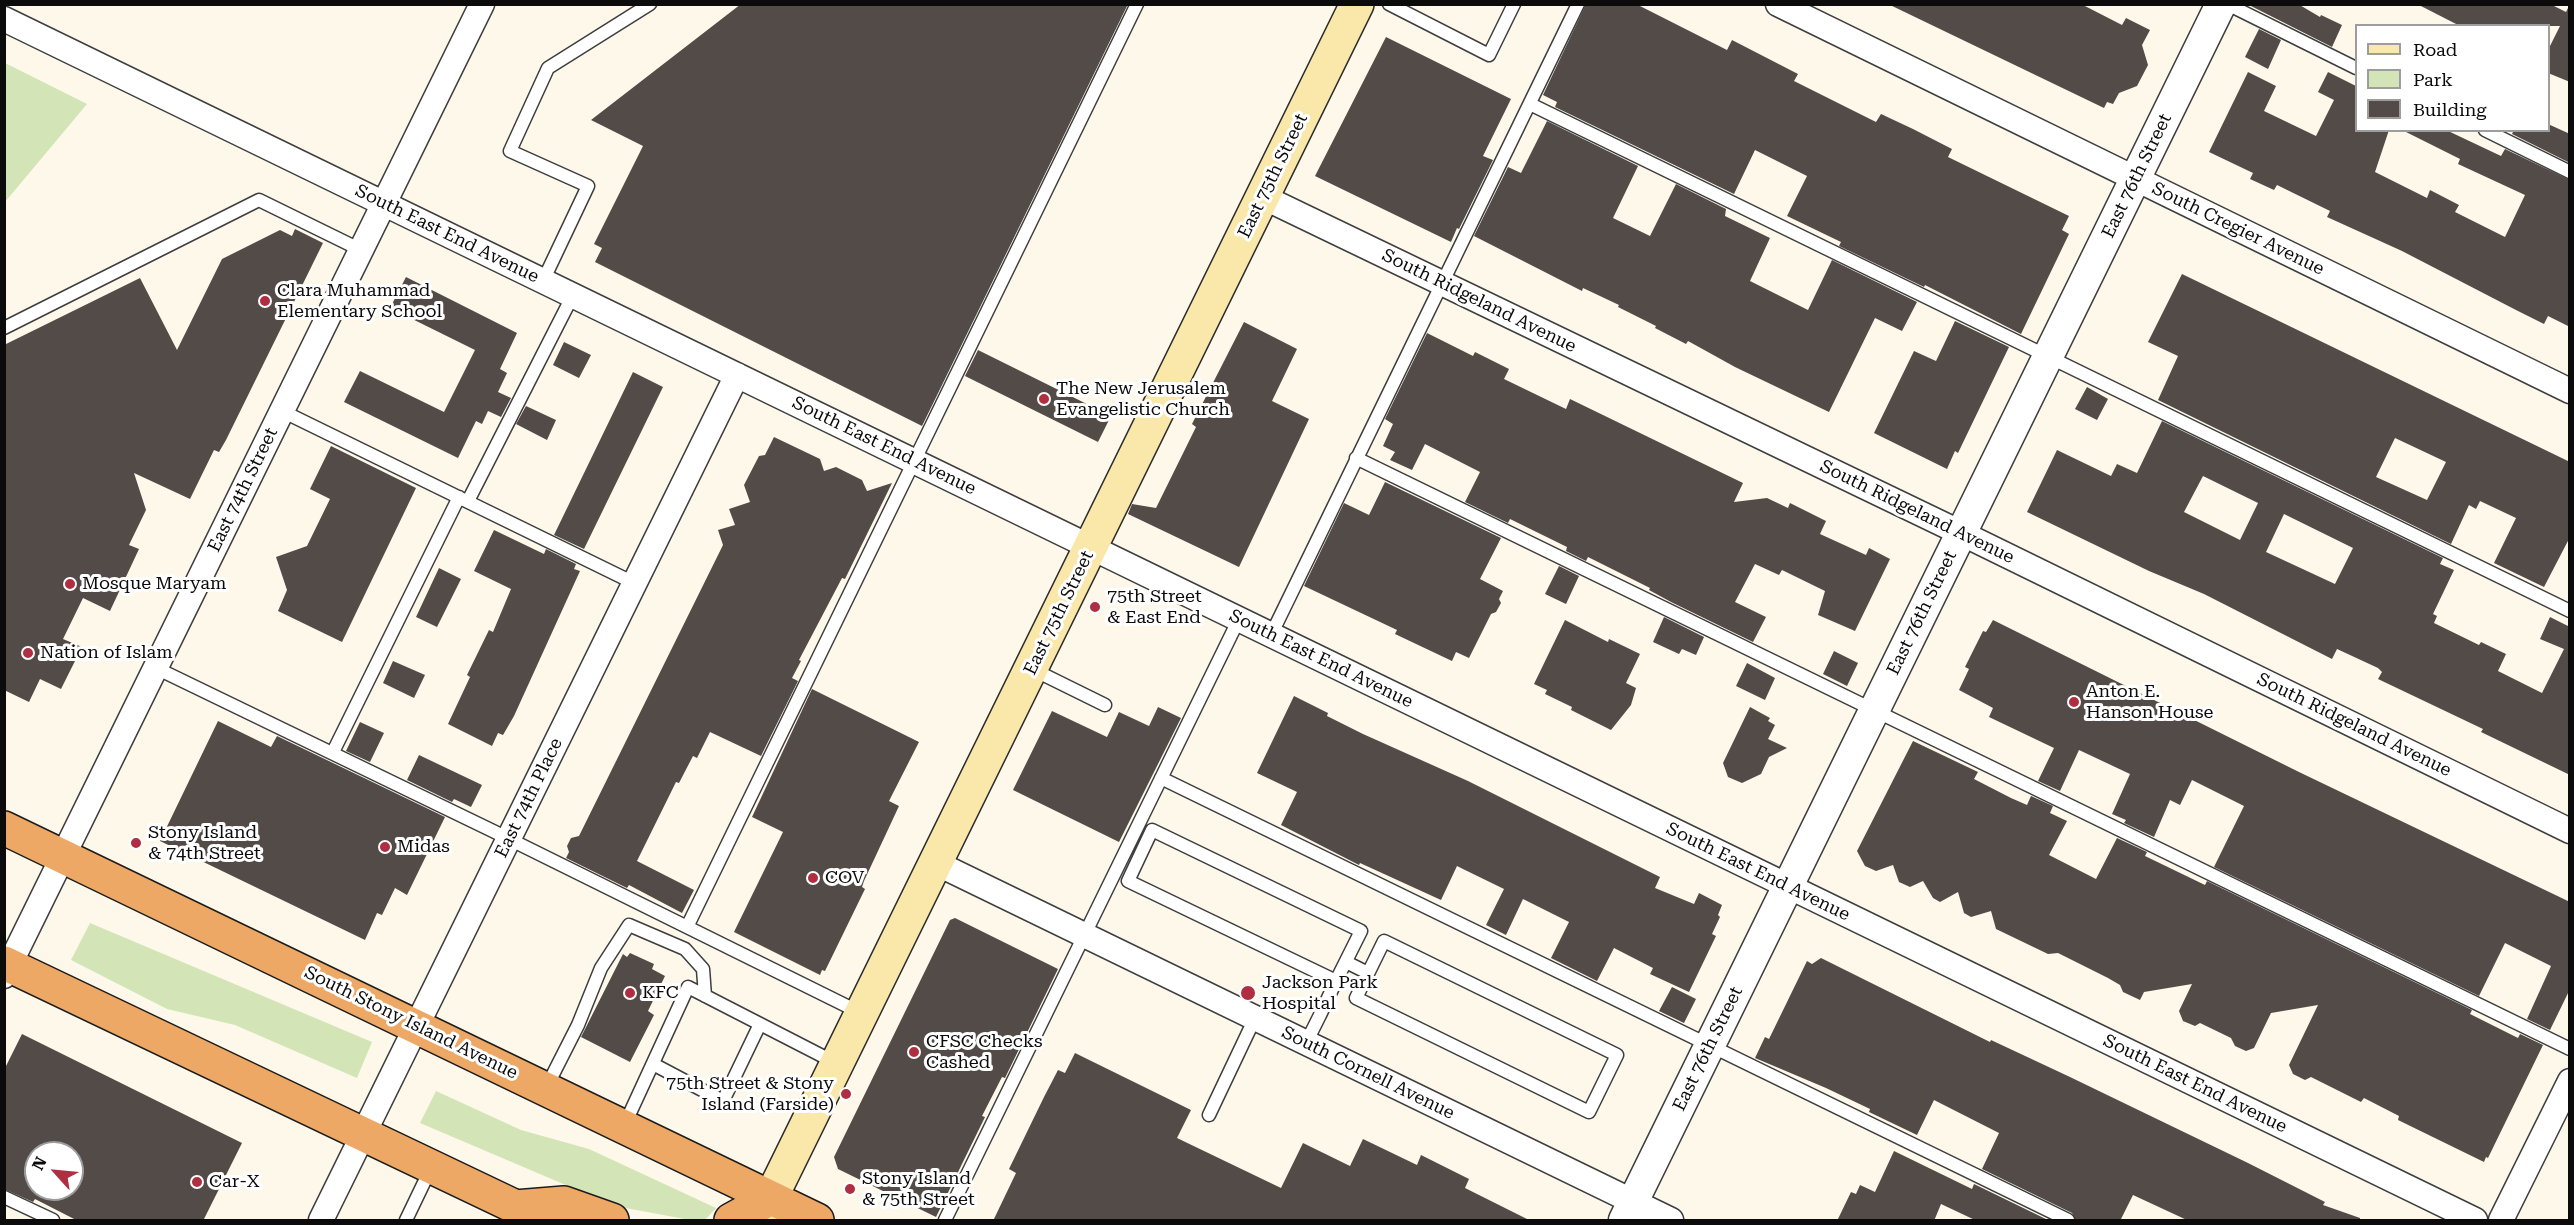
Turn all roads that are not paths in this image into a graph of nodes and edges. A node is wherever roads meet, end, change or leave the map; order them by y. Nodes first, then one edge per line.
1 (482, 4) edge
2 (650, 4) edge
3 (1137, 4) edge
4 (1357, 4) edge
5 (1389, 4) edge
6 (1514, 4) edge
7 (1578, 4) edge
8 (1778, 4) edge
9 (2221, 4) edge
10 (2227, 4) edge
11 (4, 19) edge
12 (2355, 68) edge
13 (1530, 104) junction
14 (2489, 132) edge
15 (2570, 172) edge
16 (2135, 179) junction
17 (1263, 196) junction
18 (384, 204) junction
19 (361, 250) junction
20 (543, 281) junction
21 (1442, 283) junction
22 (573, 295) junction
23 (4, 328) edge
24 (2048, 357) junction
25 (737, 375) junction
26 (2570, 391) edge
27 (282, 411) junction
28 (1356, 458) junction
29 (914, 461) junction
30 (464, 499) junction
31 (1961, 533) junction
32 (1091, 547) junction
33 (634, 583) junction
34 (2570, 611) edge
35 (1239, 619) junction
36 (1272, 635) junction
37 (156, 668) junction
38 (1031, 668) junction
39 (1105, 705) dead end
40 (1874, 710) junction
41 (333, 752) junction
42 (1161, 778) junction
43 (4, 828) edge
44 (2570, 831) edge
45 (508, 838) junction
46 (63, 856) junction
47 (936, 863) junction
48 (1114, 874) junction
49 (1128, 881) junction
50 (1788, 886) junction
51 (687, 927) junction
52 (1084, 935) junction
53 (1346, 962) junction
54 (6, 968) edge
55 (1368, 972) junction
56 (1336, 981) junction
57 (705, 996) junction
58 (862, 1014) junction
59 (1255, 1018) junction
60 (760, 1024) junction
61 (417, 1026) junction
62 (1306, 1043) junction
63 (1710, 1046) junction
64 (2570, 1049) edge
65 (837, 1063) junction
66 (653, 1064) junction
67 (2570, 1081) edge
68 (546, 1088) junction
69 (1209, 1115) dead end
70 (624, 1126) junction
71 (363, 1134) junction
72 (431, 1168) junction
73 (4, 1197) edge
74 (766, 1209) edge
75 (1628, 1211) edge
76 (526, 1215) edge
77 (53, 1221) edge
78 (321, 1221) edge
79 (406, 1221) edge
80 (612, 1221) edge
81 (731, 1221) edge
82 (817, 1221) edge
83 (945, 1221) edge
84 (1671, 1221) edge
85 (2068, 1221) edge
86 (2475, 1221) edge
87 (2501, 1221) edge

1 - 18 street, East 74th Street
2 - 20 lane
3 - 29 lane
4 - 17 main road, East 75th Street
5 - 6 lane
7 - 13 lane
8 - 16 street, South Cregier Avenue
9 - 16 street, East 76th Street
10 - 12 lane
11 - 18 street, South East End Avenue
13 - 21 lane
13 - 24 lane
14 - 15 lane
16 - 24 street, East 76th Street
16 - 26 street, South Cregier Avenue
17 - 21 street, South Ridgeland Avenue
17 - 32 main road, East 75th Street
18 - 19 street, East 74th Street
18 - 20 street, South East End Avenue
19 - 23 lane
19 - 27 street, East 74th Street
20 - 22 street, South East End Avenue
21 - 28 lane
21 - 31 street, South Ridgeland Avenue
22 - 25 street, South East End Avenue
22 - 30 lane
24 - 31 street, East 76th Street
24 - 34 lane
25 - 29 street, South East End Avenue
25 - 33 street, East 74th Place
27 - 30 lane
27 - 37 street, East 74th Street
28 - 36 lane
28 - 40 lane
29 - 32 street, South East End Avenue
29 - 51 lane
30 - 33 lane
30 - 41 lane
31 - 40 street, East 76th Street
31 - 44 street, South Ridgeland Avenue
32 - 35 street, South East End Avenue
32 - 38 main road, East 75th Street
33 - 45 street, East 74th Place
35 - 36 street, South East End Avenue
35 - 42 lane
36 - 50 street, South East End Avenue
37 - 41 lane
37 - 46 street, East 74th Street
38 - 39 lane
38 - 47 main road, East 75th Street
40 - 50 street, East 76th Street
40 - 64 lane
41 - 45 lane
42 - 48 lane
42 - 63 lane
43 - 46 highway, South Stony Island Avenue
45 - 51 lane
45 - 61 street, East 74th Place
46 - 54 street, East 74th Street
46 - 61 highway, South Stony Island Avenue
47 - 52 street, South Cornell Avenue
47 - 58 main road, East 75th Street
48 - 49 lane
48 - 52 lane
49 - 53 lane
49 - 56 lane
50 - 63 street, East 76th Street
50 - 86 street, South East End Avenue
51 - 58 lane
52 - 59 street, South Cornell Avenue
52 - 83 lane
53 - 55 lane
53 - 56 lane
54 - 71 highway
55 - 55 lane
56 - 62 lane
57 - 60 lane
57 - 66 lane
57 - 68 lane
58 - 65 main road, East 75th Street
59 - 62 street, South Cornell Avenue
59 - 69 lane
60 - 65 lane
60 - 66 lane
61 - 68 highway, South Stony Island Avenue
61 - 71 street, East 74th Place
62 - 75 street, South Cornell Avenue
63 - 75 street, East 76th Street
63 - 85 lane
65 - 74 main road, East 75th Street
66 - 70 lane
67 - 87 street
68 - 70 highway, South Stony Island Avenue
70 - 74 highway, South Stony Island Avenue
71 - 72 highway
71 - 78 street, East 74th Place
72 - 76 highway
72 - 79 lane
73 - 77 lane
74 - 81 highway
74 - 82 highway, South Stony Island Avenue
75 - 84 street, South Cornell Avenue
76 - 80 highway

